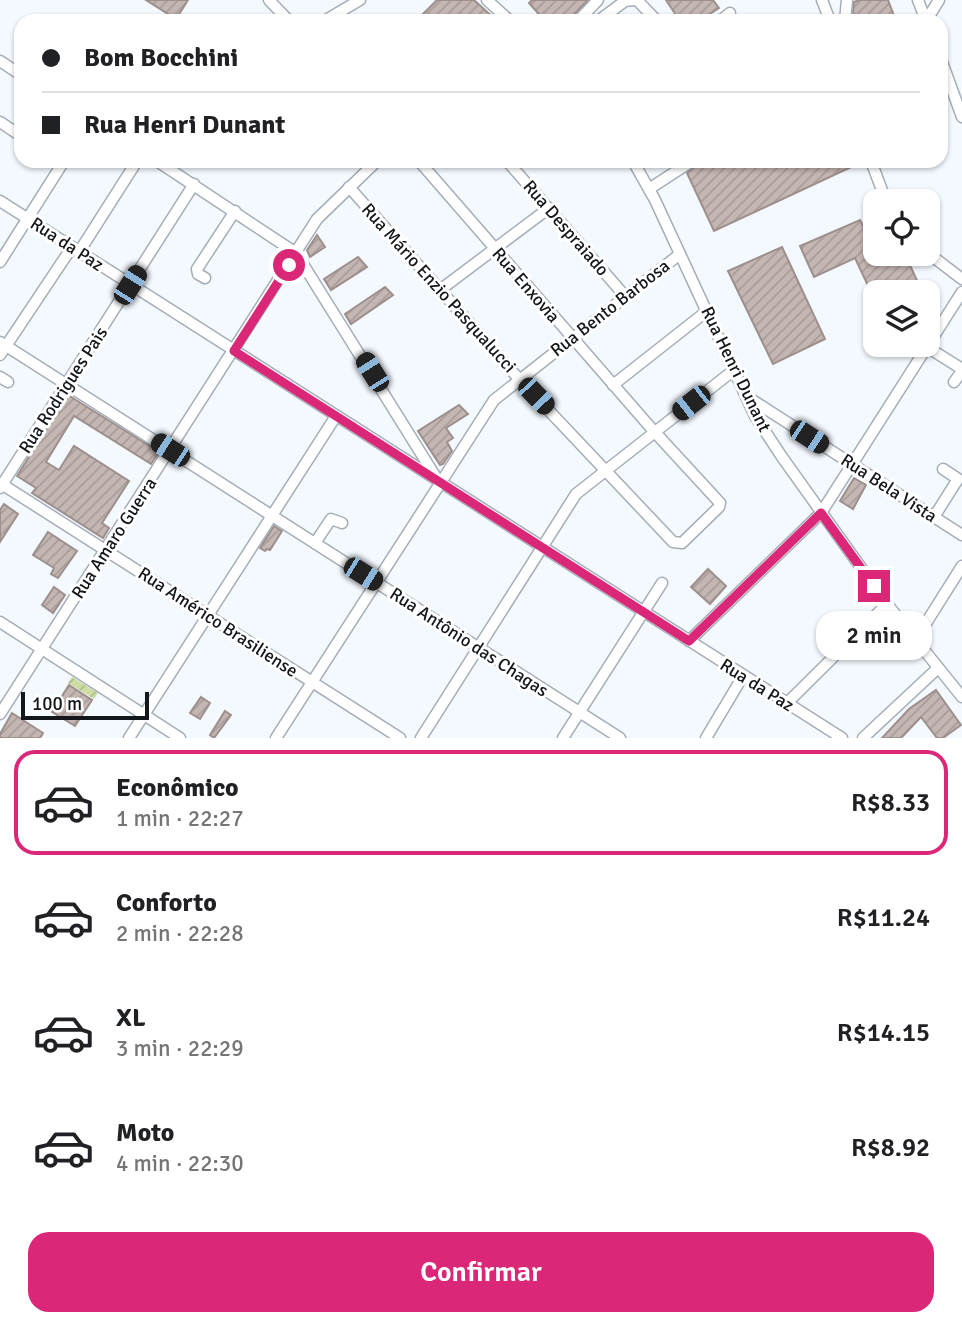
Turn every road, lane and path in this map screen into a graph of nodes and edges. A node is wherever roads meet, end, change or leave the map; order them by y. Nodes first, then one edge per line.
1 (269, 0) edge
2 (359, 0) edge
3 (598, 0) edge
4 (636, 0) edge
5 (491, 1) edge
6 (282, 14) edge
7 (336, 14) edge
8 (503, 14) edge
9 (585, 14) edge
10 (607, 14) edge
11 (650, 14) edge
12 (948, 78) edge
13 (962, 117) edge
14 (59, 168) edge
15 (132, 168) edge
16 (168, 168) edge
17 (369, 168) edge
18 (425, 168) edge
19 (513, 168) edge
20 (637, 168) edge
21 (681, 168) edge
22 (874, 168) edge
23 (194, 184) junction
24 (349, 187) junction
25 (649, 189) junction
26 (882, 189) edge
27 (0, 201) edge
28 (549, 208) junction
29 (235, 211) junction
30 (27, 219) junction
31 (494, 249) junction
32 (75, 250) junction
33 (296, 253) junction
34 (680, 254) junction
35 (0, 261) edge
36 (940, 262) edge
37 (205, 278) dead end
38 (962, 279) edge
39 (130, 285) junction
40 (440, 290) junction
41 (962, 292) edge
42 (625, 296) junction
43 (707, 311) junction
44 (940, 327) edge
45 (572, 337) junction
46 (2, 348) edge
47 (234, 351) junction
48 (940, 356) edge
49 (921, 357) edge
50 (734, 370) junction
51 (962, 370) edge
52 (519, 379) junction
53 (954, 383) dead end
54 (67, 385) junction
55 (613, 385) junction
56 (746, 396) junction
57 (337, 416) junction
58 (654, 431) junction
59 (170, 450) junction
60 (852, 464) junction
61 (943, 468) dead end
62 (605, 469) junction
63 (439, 482) junction
64 (1, 485) edge
65 (821, 513) junction
66 (272, 516) junction
67 (934, 517) junction
68 (342, 523) dead end
69 (962, 535) edge
70 (673, 542) joint
71 (315, 543) junction
72 (543, 548) junction
73 (106, 551) junction
74 (962, 566) edge
75 (376, 582) junction
76 (662, 583) dead end
77 (887, 604) junction
78 (644, 612) junction
79 (208, 615) junction
80 (0, 622) edge
81 (916, 639) junction
82 (689, 641) junction
83 (479, 648) junction
84 (42, 650) junction
85 (938, 668) junction
86 (743, 676) junction
87 (312, 682) junction
88 (962, 697) edge
89 (787, 703) junction
90 (580, 713) junction
91 (0, 714) edge
92 (144, 715) junction
93 (130, 738) edge
94 (180, 738) edge
95 (276, 738) edge
96 (400, 738) edge
97 (421, 738) edge
98 (563, 738) edge
99 (620, 738) edge
100 (706, 738) edge
101 (842, 738) edge
102 (863, 738) edge

1 - 6 street
2 - 7 street
3 - 9 street
4 - 10 street
4 - 11 street
5 - 8 street
12 - 13 street
14 - 30 street
15 - 32 street
16 - 23 street
17 - 24 street, Rua Amaro Guerra
18 - 31 street, Rua Enxovia
19 - 28 street, Rua Despraiado
20 - 25 street, Rua Henri Dunant
21 - 25 street
22 - 26 street
23 - 29 street
23 - 39 street, Rua Rodrigues Pais
24 - 33 street, Rua Amaro Guerra
24 - 40 street, Rua Mário Enzio Pasqualucci
25 - 34 street, Rua Henri Dunant
27 - 30 street, Rua da Paz
28 - 31 street
28 - 42 street, Rua Despraiado
29 - 33 street
29 - 37 street
30 - 32 street, Rua da Paz
30 - 35 street
31 - 40 street
31 - 45 street, Rua Enxovia
32 - 39 street, Rua da Paz
32 - 46 street
33 - 47 street, Rua Amaro Guerra
33 - 63 street
34 - 42 street, Rua Bento Barbosa
34 - 43 street, Rua Henri Dunant
36 - 38 street
39 - 47 street, Rua da Paz
39 - 54 street, Rua Rodrigues Pais
40 - 52 street, Rua Mário Enzio Pasqualucci
41 - 44 street
42 - 45 street, Rua Bento Barbosa
43 - 50 street, Rua Henri Dunant
43 - 55 street
45 - 52 street, Rua Bento Barbosa
45 - 55 street, Rua Enxovia
46 - 54 street, Rua Antônio das Chagas
47 - 57 street, Rua da Paz
47 - 59 street, Rua Amaro Guerra
48 - 51 street
49 - 60 street
50 - 56 street, Rua Henri Dunant
50 - 58 street
51 - 53 street
52 - 62 street, Rua Mário Enzio Pasqualucci
52 - 63 street, Rua Bento Barbosa
54 - 59 street, Rua Antônio das Chagas
54 - 64 street, Rua Rodrigues Pais
55 - 58 street, Rua Enxovia
56 - 60 street, Rua Bela Vista
56 - 65 street, Rua Henri Dunant
57 - 63 street, Rua da Paz
57 - 66 street
58 - 62 street
58 - 70 street, Rua Enxovia
59 - 66 street, Rua Antônio das Chagas
59 - 73 street, Rua Amaro Guerra
60 - 65 street
60 - 67 street, Rua Bela Vista
61 - 67 street
62 - 70 street, Rua Mário Enzio Pasqualucci
62 - 72 street
63 - 72 street, Rua da Paz
63 - 75 street, Rua Bento Barbosa
64 - 73 street, Rua Américo Brasiliense
65 - 77 street, Rua Henri Dunant
65 - 82 street
66 - 71 street, Rua Antônio das Chagas
66 - 79 street
67 - 69 street, Rua Bela Vista
68 - 71 street
71 - 75 street, Rua Antônio das Chagas
72 - 78 street, Rua da Paz
72 - 83 street
73 - 79 street, Rua Américo Brasiliense
73 - 84 street, Rua Amaro Guerra
74 - 81 street
75 - 83 street, Rua Antônio das Chagas
75 - 87 street, Rua Bento Barbosa
76 - 78 street
77 - 81 street, Rua Henri Dunant
77 - 89 street
78 - 82 street, Rua da Paz
78 - 90 street
79 - 87 street, Rua Américo Brasiliense
79 - 92 street
80 - 84 street
81 - 85 street, Rua Henri Dunant
82 - 86 street, Rua da Paz
83 - 90 street, Rua Antônio das Chagas
83 - 97 street
84 - 91 street, Rua Amaro Guerra
84 - 92 street
85 - 88 street, Rua Henri Dunant
85 - 102 street
86 - 89 street, Rua da Paz
86 - 100 street
87 - 95 street, Rua Bento Barbosa
87 - 96 street, Rua Américo Brasiliense
89 - 101 street, Rua da Paz
90 - 98 street
90 - 99 street, Rua Antônio das Chagas
92 - 93 street
92 - 94 street

